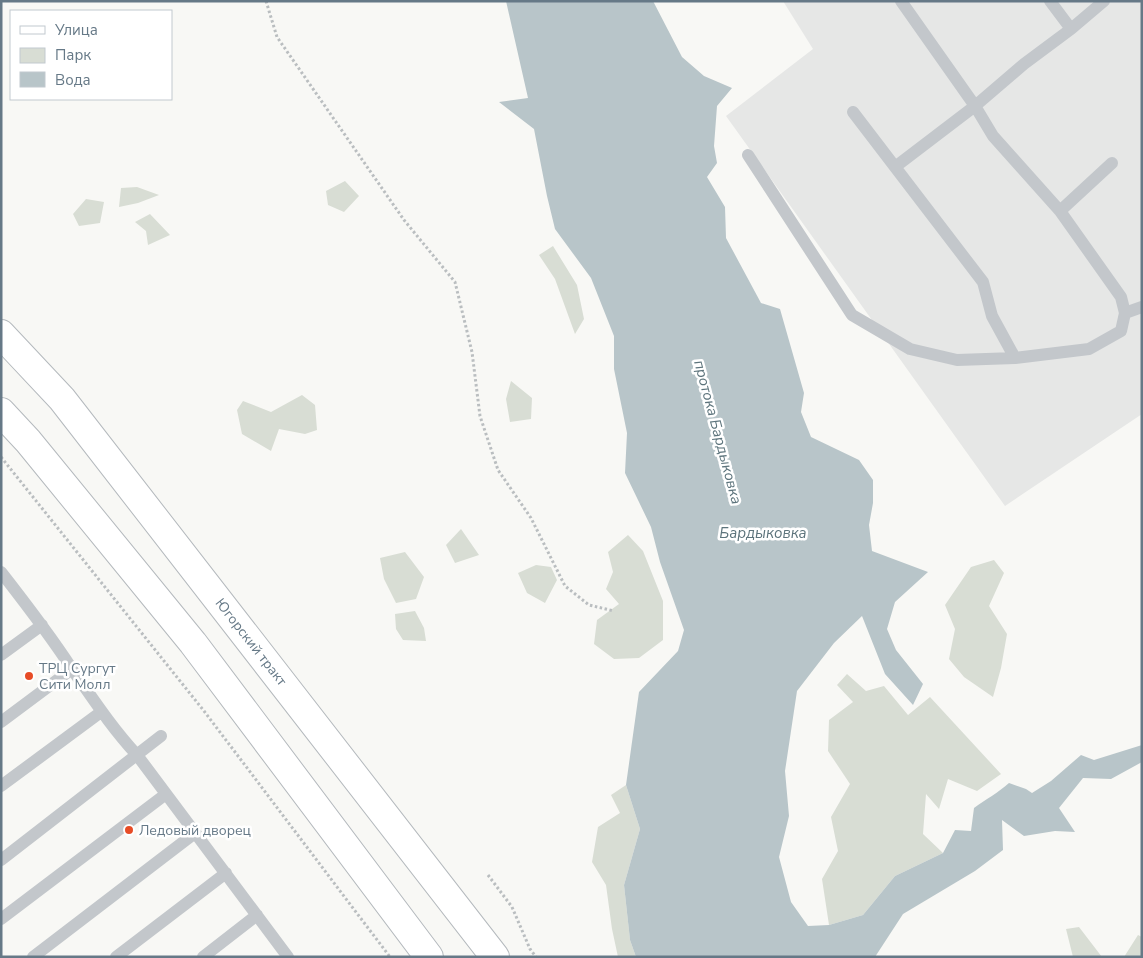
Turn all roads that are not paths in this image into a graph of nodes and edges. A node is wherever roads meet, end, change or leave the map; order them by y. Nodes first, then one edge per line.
1 (901, 1) edge
2 (1050, 1) edge
3 (1104, 1) edge
4 (1072, 28) junction
5 (975, 106) junction
6 (853, 112) dead end
7 (748, 155) dead end
8 (1112, 163) dead end
9 (895, 167) junction
10 (1060, 211) junction
11 (1142, 307) edge
12 (1125, 313) junction
13 (1, 334) edge
14 (1015, 358) junction
15 (1, 412) edge
16 (1, 572) edge
17 (6, 587) edge
18 (42, 624) junction
19 (1, 655) edge
20 (72, 668) junction
21 (101, 712) junction
22 (1, 722) edge
23 (161, 736) dead end
24 (137, 755) junction
25 (1, 786) edge
26 (166, 794) junction
27 (195, 833) junction
28 (1, 860) edge
29 (226, 873) junction
30 (257, 915) junction
31 (1, 919) edge
32 (287, 956) edge
33 (32, 957) edge
34 (116, 957) edge
35 (202, 957) edge
36 (429, 957) edge
37 (495, 957) edge

1 - 5 lane
2 - 4 lane
3 - 4 lane
4 - 5 lane
5 - 9 lane
5 - 10 lane
6 - 9 lane
7 - 14 lane
8 - 10 lane
9 - 14 lane
10 - 12 lane
11 - 12 lane
12 - 14 lane
13 - 37 main road, Югорский тракт
15 - 36 main road
16 - 17 lane
17 - 18 lane
18 - 19 lane
18 - 20 lane
20 - 21 lane
20 - 22 lane
21 - 24 lane
21 - 25 lane
23 - 24 lane
24 - 26 lane
24 - 28 lane
26 - 27 lane
26 - 31 lane
27 - 29 lane
27 - 33 lane
29 - 30 lane
29 - 34 lane
30 - 32 lane
30 - 35 lane

